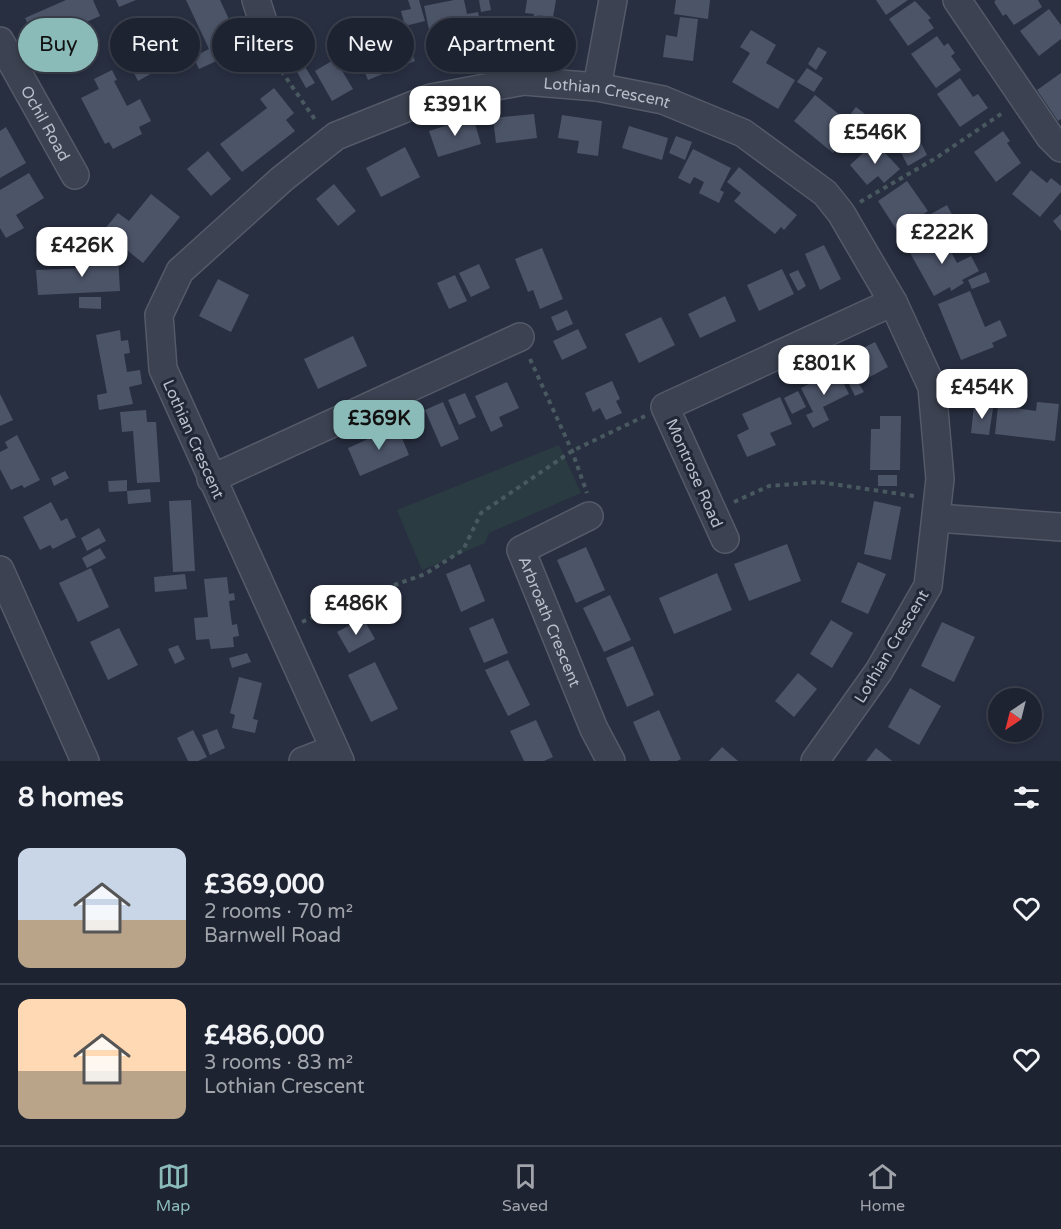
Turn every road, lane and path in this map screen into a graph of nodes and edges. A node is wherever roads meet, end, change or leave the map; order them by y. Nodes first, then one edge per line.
1 (256, 0) edge
2 (613, 0) edge
3 (957, 0) edge
4 (262, 18) edge
5 (0, 41) edge
6 (282, 72) edge
7 (597, 87) junction
8 (1024, 99) junction
9 (330, 141) junction
10 (1061, 148) edge
11 (75, 174) dead end
12 (841, 213) junction
13 (893, 302) junction
14 (520, 337) joint
15 (665, 407) junction
16 (572, 451) junction
17 (211, 479) junction
18 (938, 509) junction
19 (712, 512) junction
20 (589, 516) joint
21 (1061, 527) edge
22 (725, 539) dead end
23 (0, 570) edge
24 (280, 633) junction
25 (337, 755) edge
26 (85, 761) edge
27 (303, 761) edge
28 (611, 761) edge
29 (815, 761) edge

1 - 4 street
2 - 7 street
3 - 8 street
5 - 11 street, Ochil Road
6 - 9 path
7 - 9 street, Lothian Crescent
7 - 12 street, Lothian Crescent
8 - 10 street
8 - 12 path
9 - 17 street, Lothian Crescent
12 - 13 street, Lothian Crescent
13 - 15 street, Montrose Road
13 - 18 street, Lothian Crescent
14 - 16 path
14 - 17 street
15 - 16 path
15 - 19 street, Montrose Road
16 - 20 path
16 - 24 path
17 - 24 street, Lothian Crescent
18 - 19 path
18 - 21 street
18 - 29 street, Lothian Crescent
19 - 22 street, Montrose Road
20 - 28 street, Arbroath Crescent
23 - 26 street
24 - 25 street, Lothian Crescent
25 - 27 street

